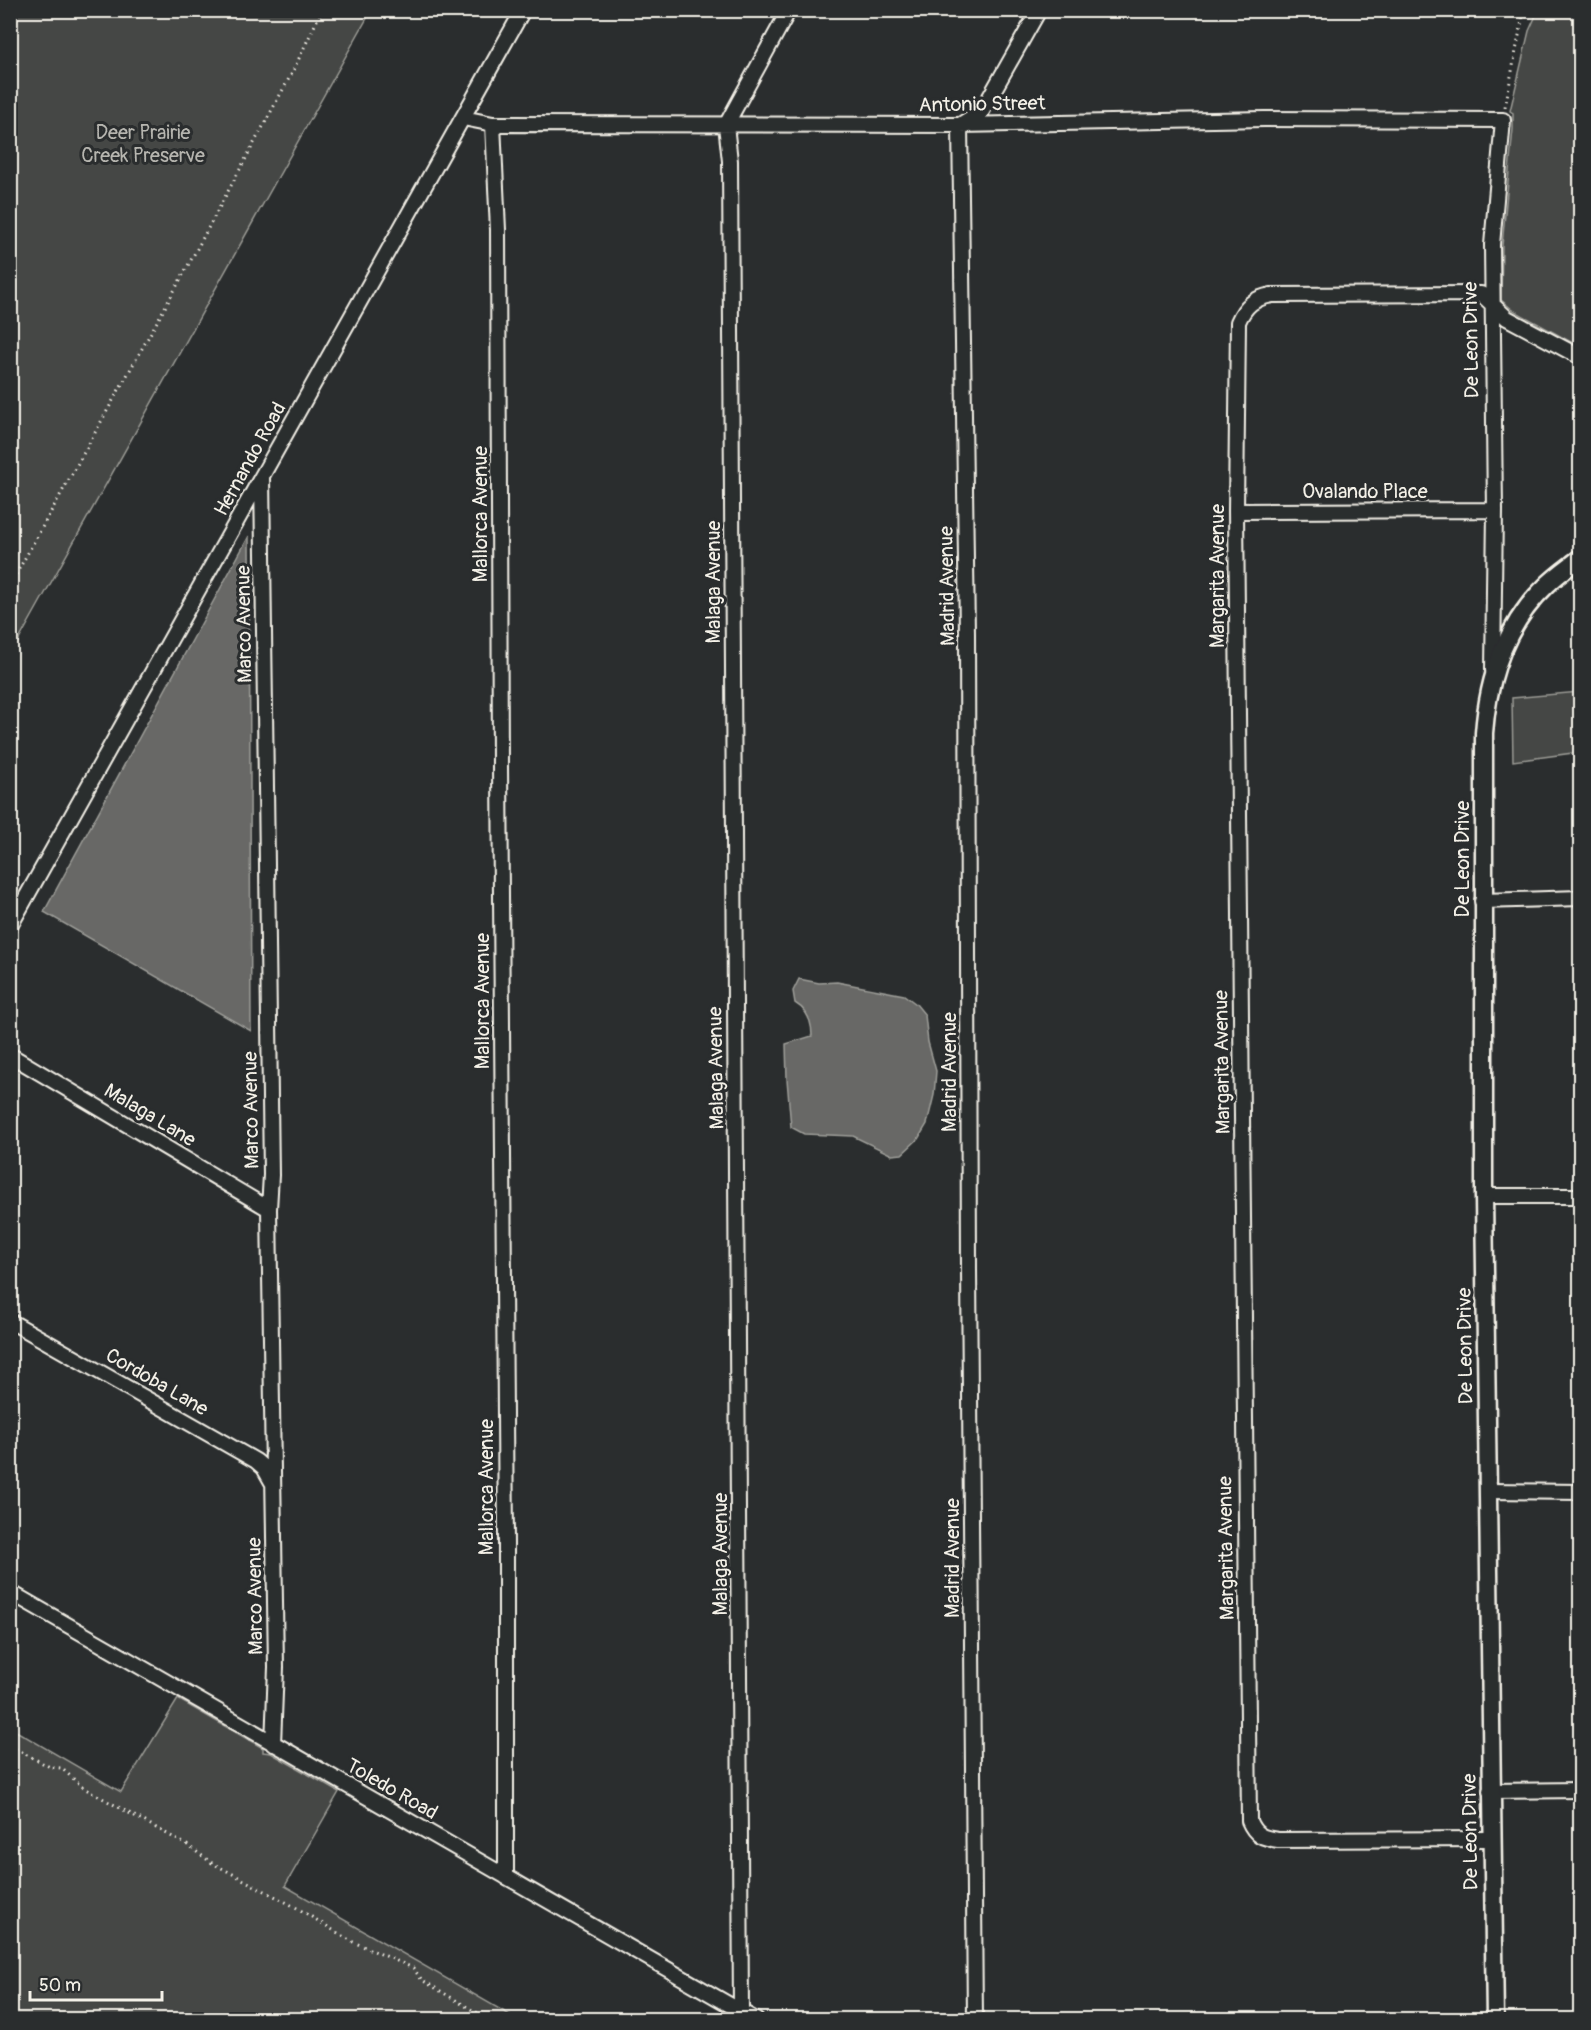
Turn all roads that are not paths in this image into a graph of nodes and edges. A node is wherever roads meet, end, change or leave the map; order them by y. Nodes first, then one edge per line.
1 (523, 10) edge
2 (789, 10) edge
3 (1039, 10) edge
4 (463, 118) junction
5 (1503, 120) joint
6 (493, 124) junction
7 (960, 124) junction
8 (726, 125) junction
9 (1491, 304) junction
10 (1581, 357) edge
11 (262, 476) junction
12 (1495, 510) junction
13 (1236, 511) junction
14 (1581, 558) edge
15 (1493, 672) junction
16 (1581, 898) edge
17 (1482, 901) junction
18 (10, 926) edge
19 (10, 1055) edge
20 (1581, 1196) edge
21 (1484, 1197) junction
22 (269, 1209) junction
23 (10, 1321) edge
24 (274, 1487) junction
25 (1487, 1491) junction
26 (1581, 1491) edge
27 (10, 1592) edge
28 (273, 1744) junction
29 (1581, 1790) edge
30 (1490, 1791) junction
31 (1491, 1839) junction
32 (506, 1877) junction
33 (741, 2011) junction
34 (756, 2019) edge
35 (975, 2019) edge
36 (1494, 2019) edge

1 - 4 street, Hernando Road
2 - 8 street
3 - 7 street
4 - 6 street, Antonio Street
4 - 11 street, Hernando Road
5 - 7 street, Antonio Street
5 - 9 street, De Leon Drive
6 - 8 street, Antonio Street
6 - 32 street, Mallorca Avenue
7 - 8 street, Antonio Street
7 - 35 street, Madrid Avenue
8 - 33 street, Malaga Avenue
9 - 10 street, Margarita Avenue
9 - 12 street, De Leon Drive
9 - 13 street, Margarita Avenue
11 - 18 street, Hernando Road
11 - 22 street, Marco Avenue
12 - 13 street, Ovalando Place
12 - 15 street, De Leon Drive
13 - 31 street, Margarita Avenue
14 - 15 street, De Leon Drive
15 - 17 street, De Leon Drive
16 - 17 street
17 - 21 street, De Leon Drive
19 - 22 street, Malaga Lane
20 - 21 street
21 - 25 street, De Leon Drive
22 - 24 street, Marco Avenue
23 - 24 street, Cordoba Lane
24 - 28 street, Marco Avenue
25 - 26 street
25 - 30 street, De Leon Drive
27 - 28 street, Toledo Road
28 - 32 street, Toledo Road
29 - 30 street
30 - 31 street, De Leon Drive
31 - 36 street, De Leon Drive
32 - 33 street, Toledo Road
33 - 34 street, Toledo Road

